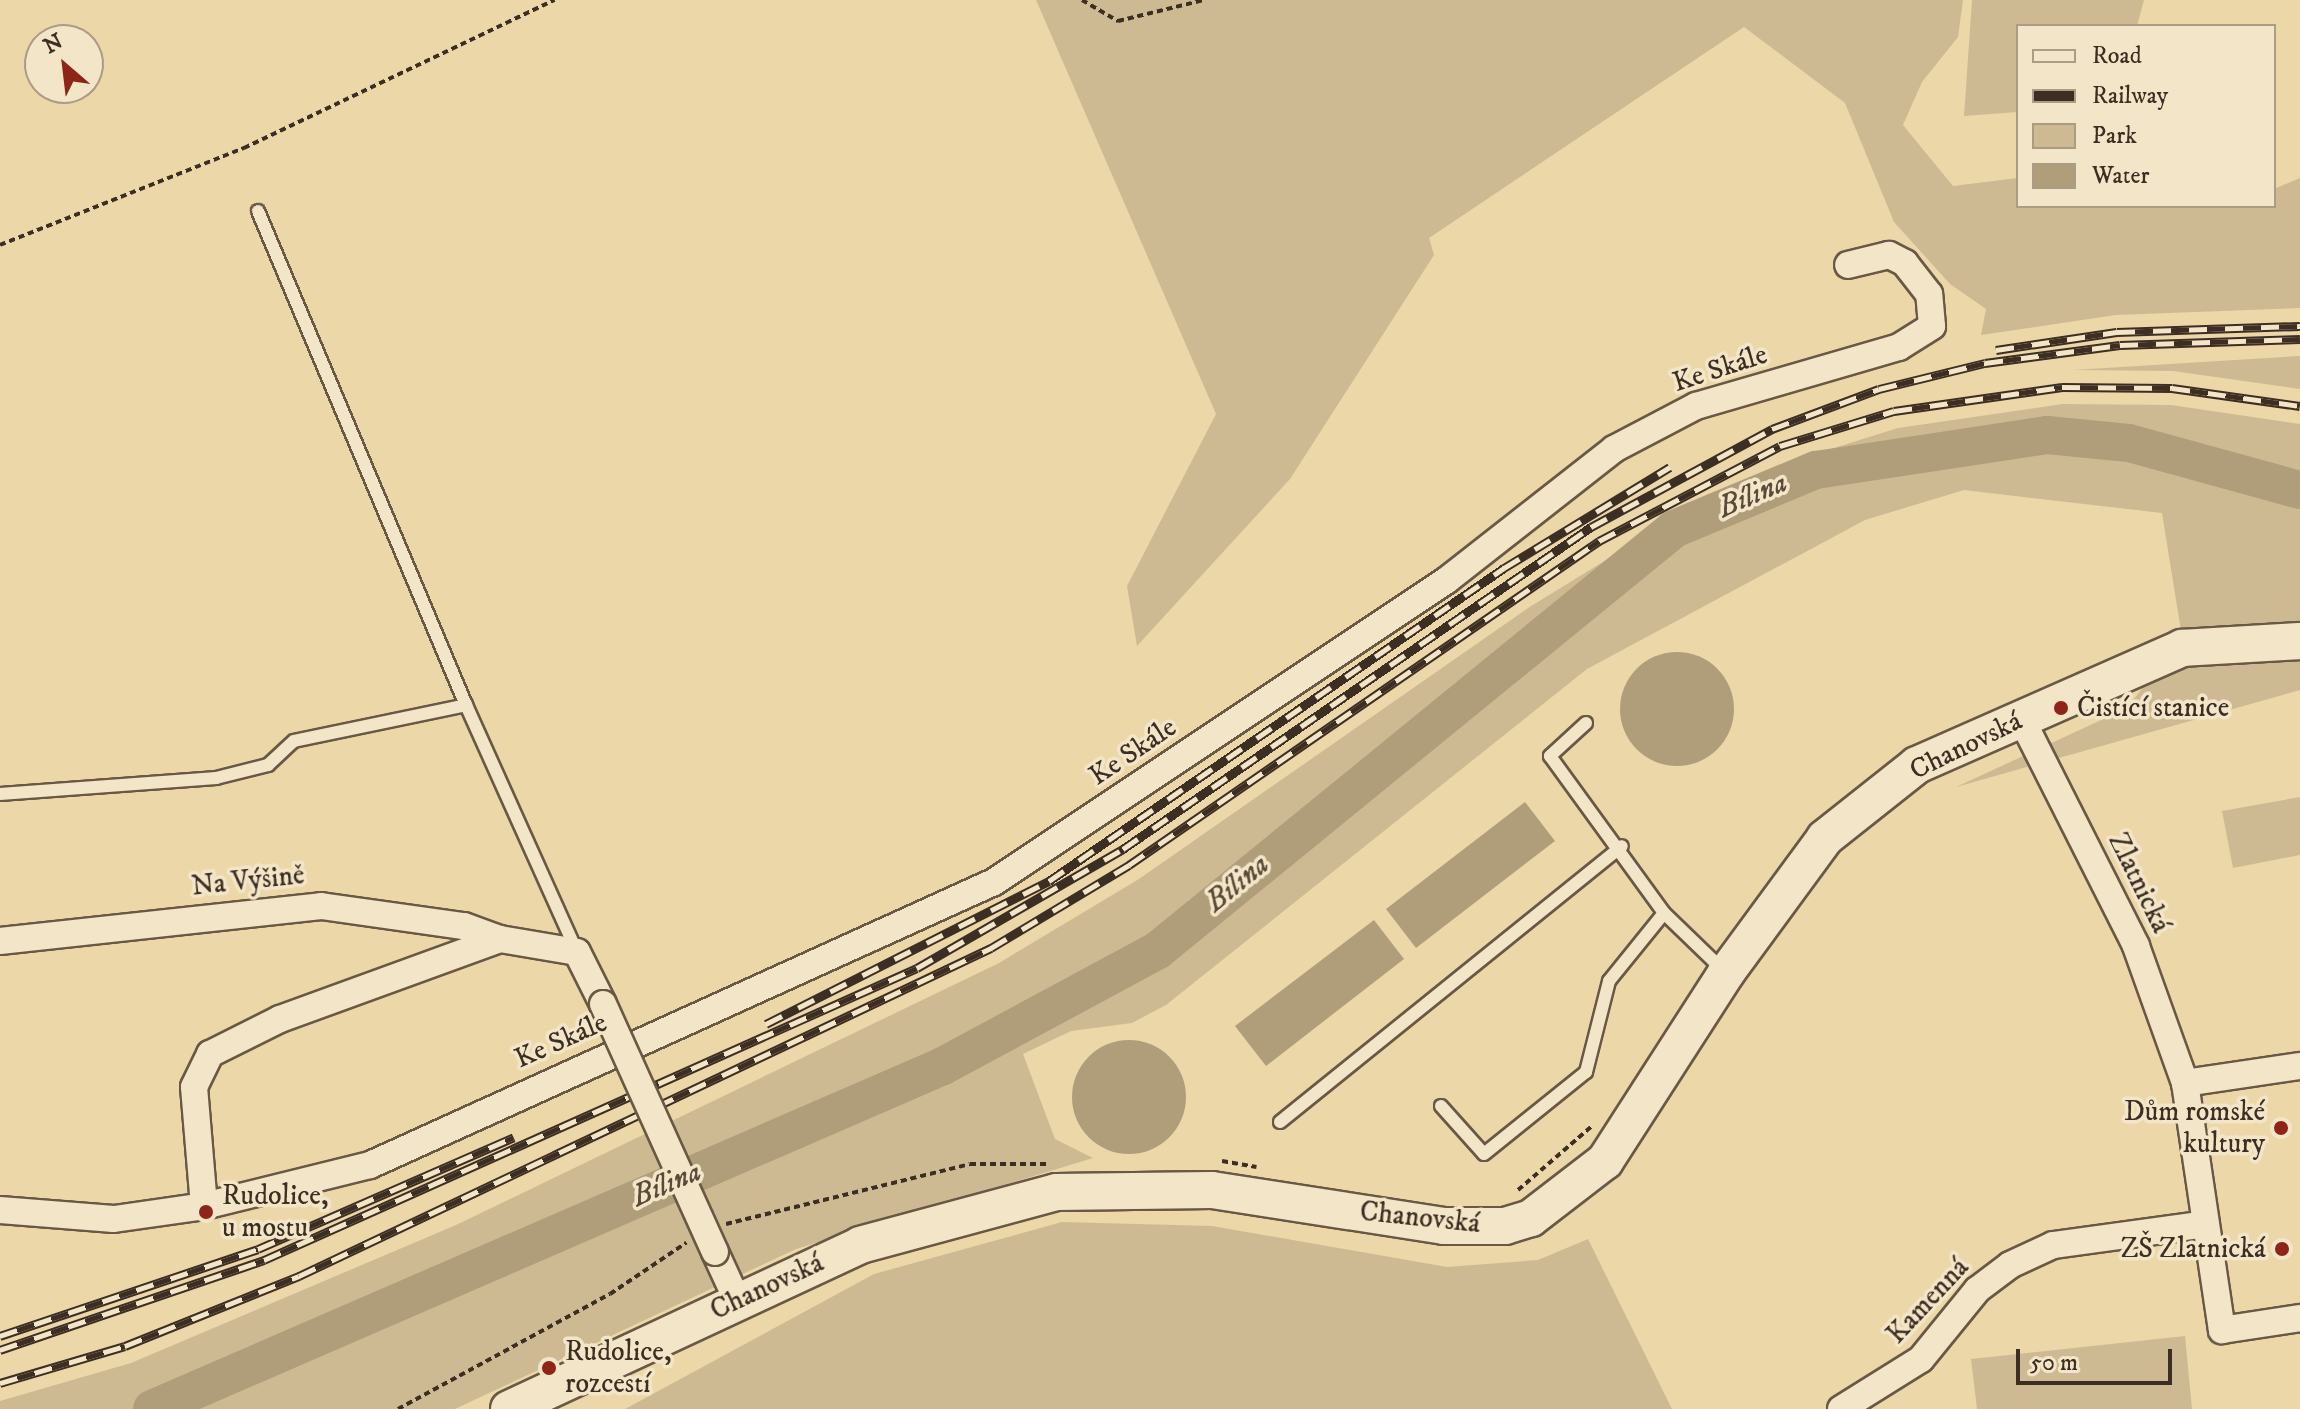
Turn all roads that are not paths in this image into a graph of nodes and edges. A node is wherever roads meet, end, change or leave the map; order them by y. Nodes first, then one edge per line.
1 (258, 211) dead end
2 (1848, 265) dead end
3 (2300, 641) edge
4 (466, 705) junction
5 (2021, 718) junction
6 (1586, 723) dead end
7 (0, 794) edge
8 (1622, 846) junction
9 (1664, 913) junction
10 (500, 939) junction
11 (0, 941) edge
12 (577, 952) junction
13 (1726, 973) junction
14 (2300, 1066) edge
15 (2185, 1083) junction
16 (1441, 1106) dead end
17 (1280, 1122) dead end
18 (204, 1206) junction
19 (0, 1210) edge
20 (2206, 1224) junction
21 (737, 1300) junction
22 (2300, 1318) edge
23 (509, 1409) edge
24 (1841, 1409) edge

1 - 4 lane
2 - 18 street, Ke Skále
3 - 5 street, Chanovská
4 - 7 lane
4 - 12 lane
5 - 13 street, Chanovská
5 - 15 street, Zlatnická
6 - 8 lane
8 - 9 lane
8 - 17 lane
9 - 13 lane
9 - 16 lane
10 - 11 street, Na Výšině
10 - 12 street
10 - 18 street
12 - 21 street, Ke Skále, bridge
13 - 21 street, Chanovská
14 - 15 street
15 - 20 street, Zlatnická
18 - 19 street, Ke Skále
20 - 22 street, Zlatnická
20 - 24 street, Kamenná
21 - 23 street, Chanovská

